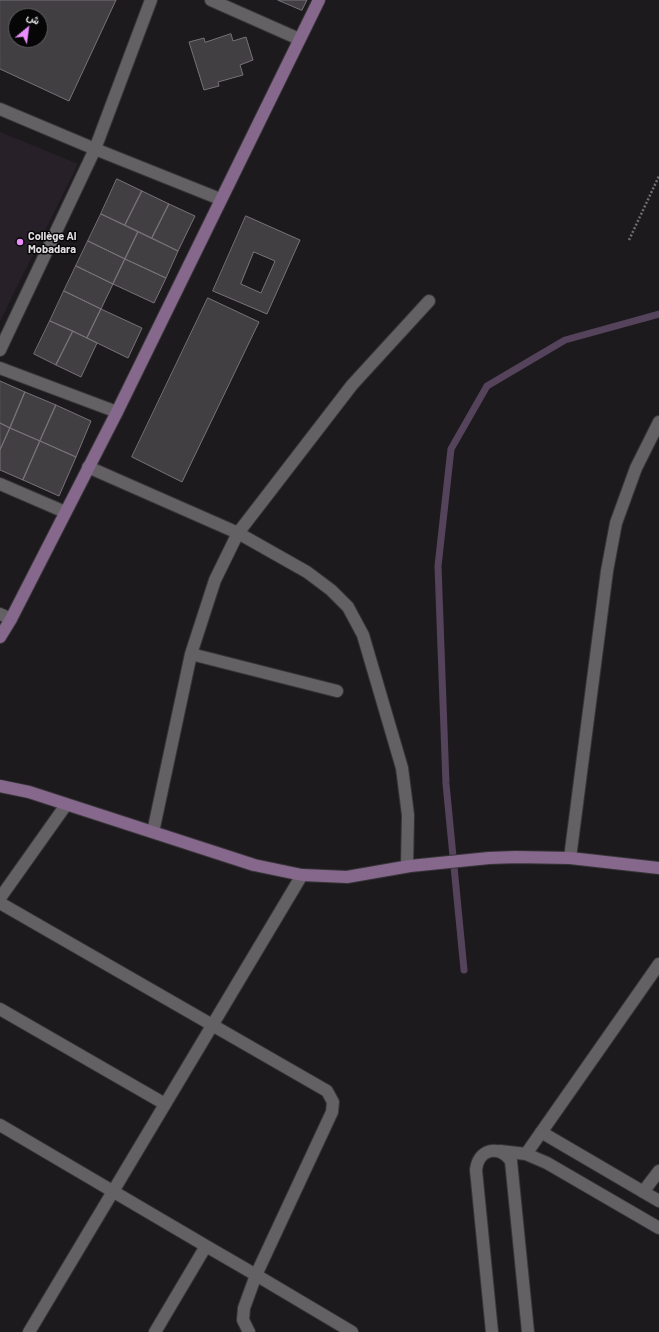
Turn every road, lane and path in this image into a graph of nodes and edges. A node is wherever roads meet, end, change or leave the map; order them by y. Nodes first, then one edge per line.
1 (151, 0) edge
2 (211, 0) edge
3 (319, 0) edge
4 (299, 40) junction
5 (0, 109) edge
6 (95, 149) junction
7 (659, 176) edge
8 (220, 199) junction
9 (629, 240) dead end
10 (429, 301) dead end
11 (0, 350) edge
12 (0, 368) edge
13 (117, 412) junction
14 (659, 422) edge
15 (88, 467) junction
16 (0, 484) edge
17 (65, 512) junction
18 (238, 533) junction
19 (0, 614) edge
20 (11, 619) junction
21 (0, 637) edge
22 (191, 654) junction
23 (337, 691) dead end
24 (0, 786) edge
25 (66, 805) junction
26 (153, 832) junction
27 (570, 858) junction
28 (409, 866) junction
29 (659, 868) edge
30 (302, 875) junction
31 (0, 898) edge
32 (0, 903) edge
33 (658, 967) edge
34 (0, 1009) edge
35 (213, 1024) junction
36 (165, 1104) junction
37 (0, 1125) edge
38 (542, 1132) junction
39 (500, 1151) junction
40 (526, 1154) junction
41 (659, 1171) edge
42 (112, 1192) junction
43 (643, 1192) junction
44 (659, 1201) edge
45 (659, 1230) edge
46 (206, 1246) junction
47 (256, 1274) junction
48 (29, 1332) edge
49 (155, 1332) edge
50 (249, 1332) edge
51 (352, 1332) edge
52 (492, 1332) edge
53 (528, 1332) edge

1 - 6 street
2 - 4 street
3 - 4 street
4 - 8 street
5 - 6 street
6 - 8 street
6 - 11 street
7 - 9 path
8 - 13 street
10 - 18 street
12 - 13 street
13 - 15 street
14 - 27 street
15 - 17 street
15 - 18 street
16 - 17 street
17 - 20 street
18 - 22 street
18 - 28 street
19 - 20 street
20 - 21 street
22 - 23 street
22 - 26 street
24 - 25 street
25 - 26 street
25 - 31 street
26 - 30 street
27 - 28 street
27 - 29 street
28 - 30 street
30 - 35 street
32 - 35 street
33 - 38 street
34 - 36 street
35 - 36 street
35 - 47 street
36 - 42 street
37 - 42 street
38 - 40 street
38 - 43 street
39 - 40 street
39 - 52 street
39 - 53 street
40 - 45 street
41 - 43 street
42 - 46 street
42 - 48 street
43 - 44 street
46 - 47 street
46 - 49 street
47 - 50 street
47 - 51 street

